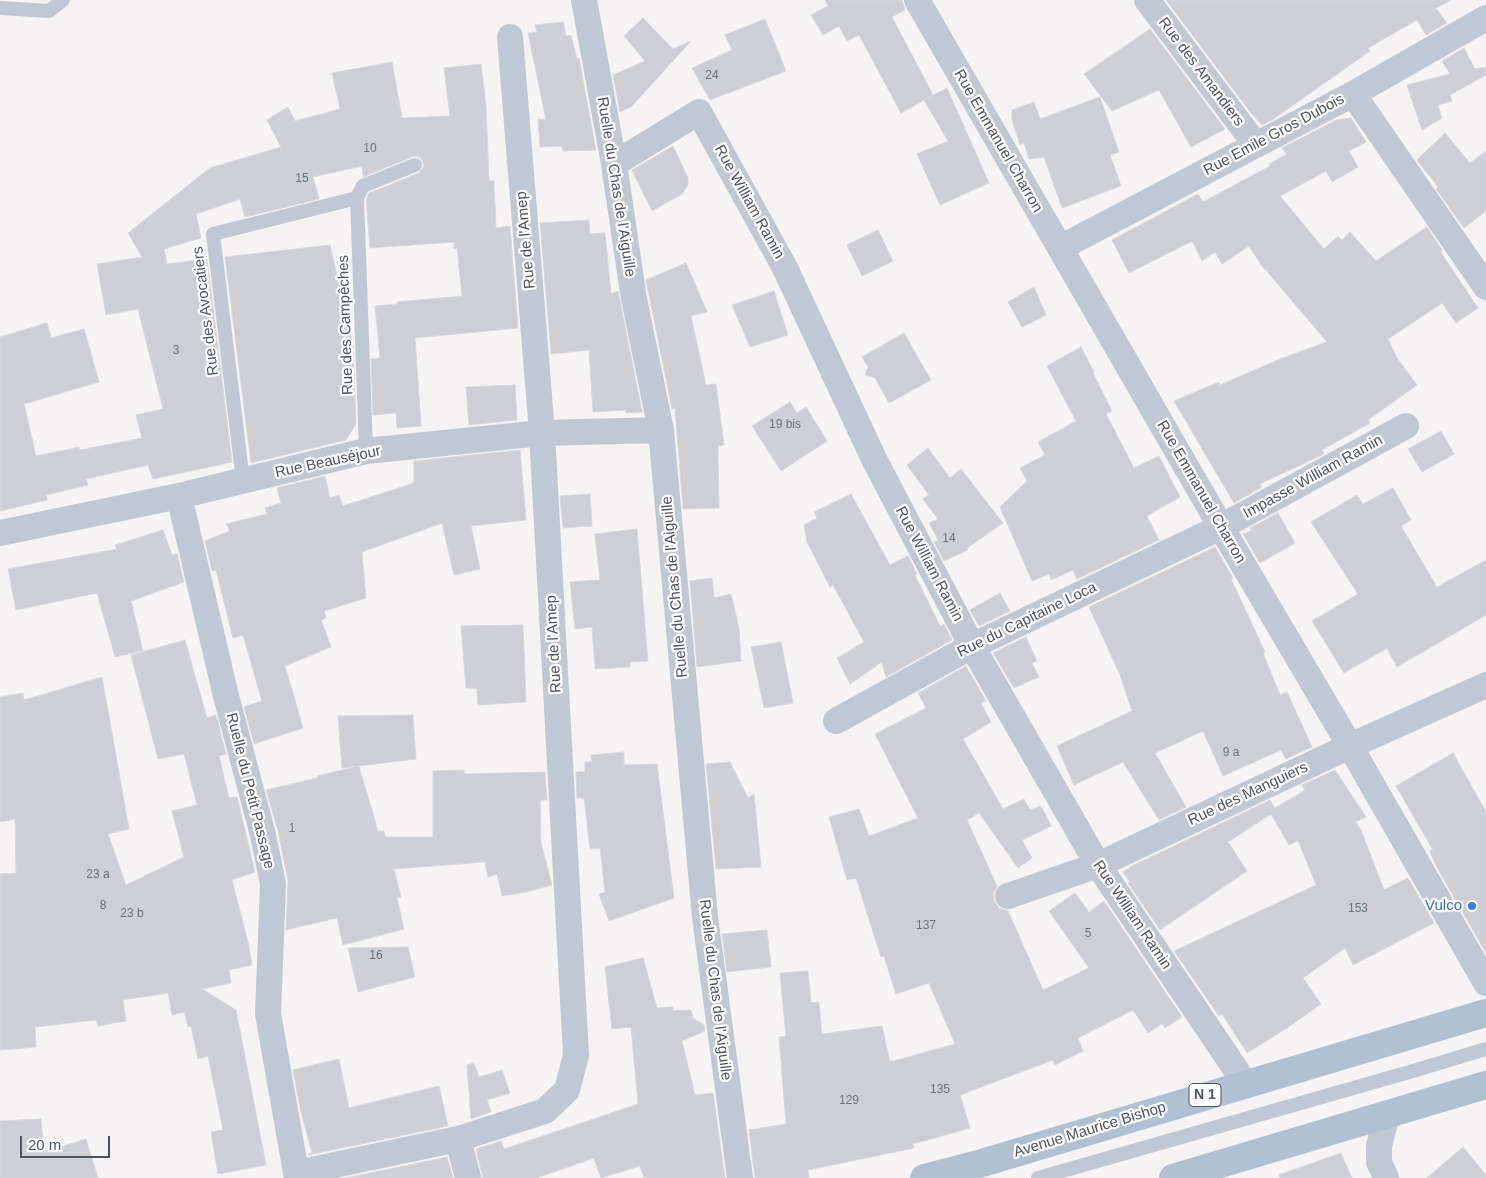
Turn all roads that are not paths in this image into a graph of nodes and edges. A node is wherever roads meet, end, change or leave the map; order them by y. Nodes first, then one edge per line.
1 (63, 0) edge
2 (584, 0) edge
3 (917, 0) edge
4 (1152, 2) edge
5 (0, 8) edge
6 (1486, 18) edge
7 (510, 37) dead end
8 (1353, 94) junction
9 (1256, 145) junction
10 (614, 164) junction
11 (415, 166) dead end
12 (357, 198) junction
13 (1060, 248) junction
14 (1486, 287) edge
15 (1406, 426) dead end
16 (661, 430) junction
17 (542, 434) junction
18 (366, 451) junction
19 (243, 481) junction
20 (178, 496) junction
21 (1221, 527) junction
22 (0, 533) edge
23 (972, 646) junction
24 (1486, 685) edge
25 (836, 721) dead end
26 (1350, 746) junction
27 (1098, 865) junction
28 (1008, 896) dead end
29 (1486, 983) edge
30 (1486, 1013) edge
31 (1486, 1049) edge
32 (1245, 1083) junction
33 (1486, 1085) edge
34 (1387, 1114) junction
35 (458, 1139) junction
36 (297, 1176) edge
37 (468, 1178) edge
38 (740, 1178) edge
39 (924, 1178) edge
40 (1038, 1178) edge
41 (1173, 1178) edge
42 (1386, 1178) edge

1 - 5 lane
2 - 10 street, Ruelle du Chas de l'Aiguille
3 - 13 street, Rue Emmanuel Charron
4 - 9 street, Rue des Amandiers
6 - 8 street, Rue Emile Gros Dubois
7 - 17 street, Rue de l'Amep
8 - 9 street, Rue Emile Gros Dubois
8 - 14 street
9 - 13 street, Rue Emile Gros Dubois
10 - 16 street, Ruelle du Chas de l'Aiguille
10 - 23 street, Rue William Ramin
11 - 12 lane, Rue des Avocatiers
12 - 18 lane, Rue des Campêches
12 - 19 lane, Rue des Avocatiers
13 - 21 street, Rue Emmanuel Charron
15 - 21 street, Impasse William Ramin
16 - 17 street, Rue Beauséjour
16 - 38 street, Ruelle du Chas de l'Aiguille
17 - 18 street, Rue Beauséjour
17 - 35 street, Rue de l'Amep
18 - 19 street, Rue Beauséjour
19 - 20 street, Rue Beauséjour
20 - 22 street, Rue Beauséjour
20 - 36 street, Ruelle du Petit Passage
21 - 23 street, Rue du Capitaine Loca
21 - 26 street, Rue Emmanuel Charron
23 - 25 street, Rue du Capitaine Loca
23 - 27 street, Rue William Ramin
24 - 26 street, Rue des Manguiers
26 - 27 street, Rue des Manguiers
26 - 29 street, Rue Emmanuel Charron
27 - 28 street, Rue des Manguiers
27 - 32 street, Rue William Ramin
30 - 32 main road, Avenue Maurice Bishop / N 1
31 - 40 lane
32 - 39 main road, Avenue Maurice Bishop / N 1
33 - 34 main road
34 - 41 main road
34 - 42 street
35 - 36 street, Rue de l'Amep
35 - 37 street

